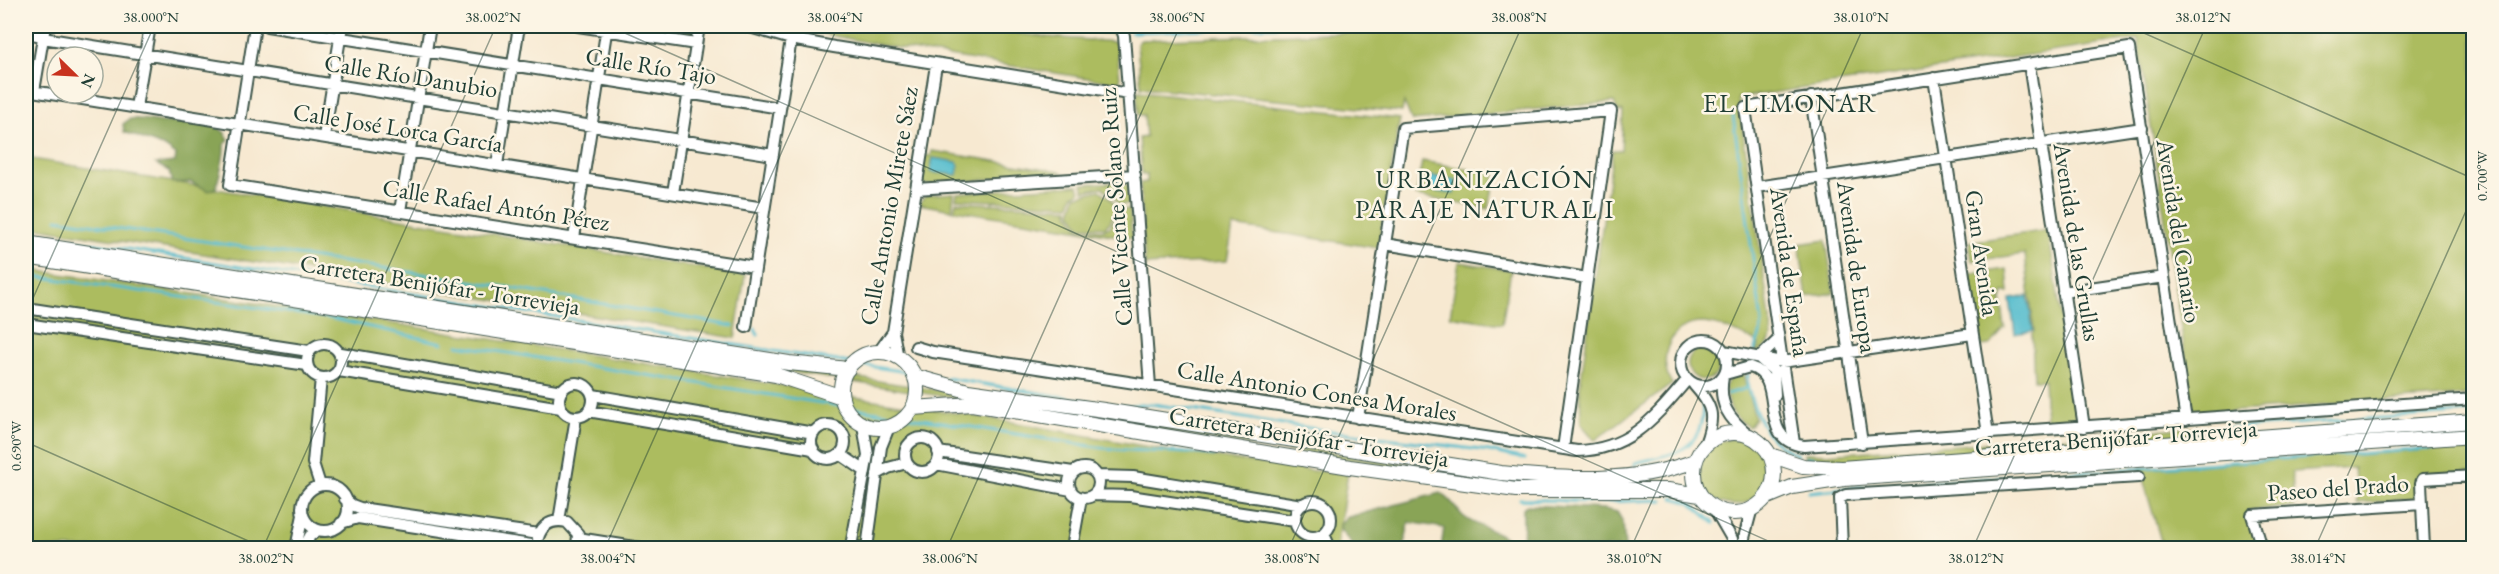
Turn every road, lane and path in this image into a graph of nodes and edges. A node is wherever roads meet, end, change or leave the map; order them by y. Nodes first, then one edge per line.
1 (150, 26) edge
2 (255, 26) edge
3 (267, 26) edge
4 (342, 26) edge
5 (430, 26) edge
6 (519, 26) edge
7 (578, 26) edge
8 (699, 26) edge
9 (746, 26) edge
10 (1121, 26) edge
11 (607, 28) edge
12 (26, 33) edge
13 (43, 33) edge
14 (340, 37) junction
15 (791, 39) junction
16 (696, 44) junction
17 (426, 51) junction
18 (145, 54) junction
19 (2029, 64) junction
20 (513, 65) junction
21 (936, 65) junction
22 (248, 71) junction
23 (1934, 78) junction
24 (599, 79) junction
25 (332, 84) junction
26 (30, 90) edge
27 (689, 93) junction
28 (1129, 94) junction
29 (1811, 97) junction
30 (418, 98) junction
31 (136, 107) junction
32 (780, 108) junction
33 (505, 112) junction
34 (240, 124) junction
35 (592, 126) junction
36 (2142, 128) junction
37 (324, 137) junction
38 (681, 140) junction
39 (2041, 144) junction
40 (410, 151) junction
41 (773, 155) junction
42 (1946, 158) junction
43 (497, 165) junction
44 (1135, 175) junction
45 (1823, 177) junction
46 (584, 179) junction
47 (1757, 187) junction
48 (916, 189) junction
49 (673, 193) junction
50 (765, 208) junction
51 (400, 211) junction
52 (574, 238) junction
53 (26, 243) edge
54 (1384, 244) junction
55 (26, 257) edge
56 (755, 267) junction
57 (2164, 277) junction
58 (1587, 278) junction
59 (2063, 292) junction
60 (26, 308) edge
61 (26, 324) edge
62 (746, 327) dead end
63 (893, 332) junction
64 (1972, 334) junction
65 (1779, 339) junction
66 (916, 347) dead end
67 (309, 351) junction
68 (1724, 351) junction
69 (1849, 352) junction
70 (341, 353) junction
71 (878, 353) junction
72 (898, 358) junction
73 (1759, 358) junction
74 (1782, 362) junction
75 (307, 365) junction
76 (848, 369) junction
77 (339, 371) junction
78 (1724, 375) junction
79 (914, 376) junction
80 (321, 378) junction
81 (1691, 382) junction
82 (1150, 386) junction
83 (562, 391) junction
84 (593, 395) junction
85 (842, 397) junction
86 (2474, 399) edge
87 (561, 408) junction
88 (913, 408) junction
89 (1772, 410) junction
90 (588, 411) junction
91 (576, 417) junction
92 (1358, 418) junction
93 (2186, 420) junction
94 (2474, 421) edge
95 (863, 425) junction
96 (889, 427) junction
97 (2084, 427) junction
98 (814, 433) junction
99 (1988, 434) junction
100 (1749, 435) junction
101 (2474, 436) edge
102 (1794, 443) junction
103 (1862, 443) junction
104 (1705, 444) junction
105 (813, 449) junction
106 (1563, 449) junction
107 (938, 452) junction
108 (840, 454) junction
109 (1770, 455) junction
110 (1695, 461) junction
111 (907, 463) junction
112 (936, 464) junction
113 (865, 471) junction
114 (1073, 472) junction
115 (877, 474) junction
116 (1098, 476) junction
117 (2473, 476) edge
118 (2139, 477) dead end
119 (320, 485) junction
120 (1071, 490) junction
121 (1093, 495) junction
122 (1701, 495) junction
123 (1081, 498) junction
124 (1765, 498) junction
125 (345, 499) junction
126 (2422, 504) junction
127 (1302, 505) junction
128 (1714, 508) junction
129 (1752, 508) junction
130 (2474, 511) edge
131 (303, 515) junction
132 (559, 520) junction
133 (1294, 521) junction
134 (341, 523) junction
135 (318, 530) junction
136 (539, 534) junction
137 (1324, 534) junction
138 (578, 543) edge
139 (851, 546) junction
140 (539, 547) edge
141 (296, 549) edge
142 (304, 549) edge
143 (642, 549) edge
144 (840, 549) edge
145 (867, 549) edge
146 (1072, 549) edge
147 (1330, 549) edge
148 (1732, 549) edge
149 (1745, 549) edge
150 (1842, 549) edge
151 (2262, 549) edge
152 (2424, 549) edge

1 - 18 street
2 - 22 street
3 - 14 street, Calle Río Tajo
4 - 14 street
5 - 17 street
6 - 20 street
7 - 11 street
8 - 16 street
9 - 15 street
10 - 28 street, Calle Vicente Solano Ruiz
11 - 16 street
11 - 24 street
12 - 13 street, Calle Río Danubio
13 - 18 street, Calle Río Danubio
13 - 26 street
14 - 17 street, Calle Río Tajo
14 - 25 street
15 - 21 street
15 - 32 street
16 - 27 street
17 - 20 street, Calle Río Tajo
17 - 30 street
18 - 22 street, Calle Río Danubio
18 - 31 street
19 - 23 street
19 - 36 street, Avenida del Canario
19 - 39 street, Avenida de las Grullas
20 - 24 street, Calle Río Tajo
20 - 33 street
21 - 28 street
21 - 48 street, Calle Antonio Mirete Sáez
22 - 25 street, Calle Río Danubio
22 - 34 street
23 - 29 street
23 - 42 street, Gran Avenida
24 - 27 street, Calle Río Tajo
24 - 35 street
25 - 30 street, Calle Río Danubio
25 - 37 street
26 - 31 street, Calle José Lorca García
27 - 32 street, Calle Río Tajo
27 - 38 street
28 - 44 street, Calle Vicente Solano Ruiz
29 - 45 street, Avenida de Europa
29 - 47 street, Avenida de España
30 - 33 street, Calle Río Danubio
30 - 40 street
31 - 34 street, Calle José Lorca García
32 - 41 street
33 - 35 street, Calle Río Danubio
33 - 43 street
34 - 37 street, Calle José Lorca García
34 - 51 street, Calle Rafael Antón Pérez
35 - 38 street, Calle Río Danubio
35 - 46 street
36 - 39 street
36 - 57 street, Avenida del Canario
37 - 40 street, Calle José Lorca García
38 - 41 street, Calle Río Danubio
38 - 49 street
39 - 42 street
39 - 59 street, Avenida de las Grullas
40 - 43 street, Calle José Lorca García
40 - 51 street
41 - 50 street
42 - 45 street
42 - 64 street, Gran Avenida
43 - 46 street, Calle José Lorca García
44 - 48 street
44 - 82 street, Calle Vicente Solano Ruiz
45 - 47 street
45 - 69 street, Avenida de Europa
46 - 49 street, Calle José Lorca García
46 - 52 street
47 - 65 street, Avenida de España
48 - 63 street, Calle Antonio Mirete Sáez
49 - 50 street, Calle José Lorca García
50 - 56 street
51 - 52 street, Calle Rafael Antón Pérez
52 - 56 street, Calle Rafael Antón Pérez
53 - 76 main road, Carretera Benijófar - Torrevieja
54 - 58 street
54 - 58 street
54 - 92 street
55 - 85 main road, Carretera Benijófar - Torrevieja
56 - 62 street
57 - 59 street
57 - 93 street, Avenida del Canario
58 - 106 street
59 - 97 street, Avenida de las Grullas
60 - 67 street
61 - 75 street
63 - 71 street, Calle Antonio Mirete Sáez
63 - 72 street
64 - 69 street
64 - 99 street, Gran Avenida
65 - 73 street
65 - 74 street, Avenida de España
66 - 82 street, Calle Antonio Conesa Morales
67 - 70 street
67 - 75 street
68 - 73 street
68 - 78 street
68 - 81 street
69 - 74 street
69 - 103 street, Avenida de Europa
70 - 77 street
70 - 83 street
71 - 72 main road
71 - 76 main road
72 - 79 main road
73 - 74 street
73 - 89 street
74 - 102 street, Avenida de España
75 - 80 street
76 - 85 main road
77 - 80 street
77 - 87 street
78 - 81 street
78 - 89 street
78 - 100 street
79 - 88 main road
79 - 110 main road, Carretera Benijófar - Torrevieja
80 - 119 street
81 - 104 street
81 - 106 street, Calle Antonio Conesa Morales
82 - 92 street, Calle Antonio Conesa Morales
83 - 84 street
83 - 87 street
84 - 90 street
84 - 98 street
85 - 95 main road
86 - 93 street
87 - 91 street
88 - 96 main road
88 - 122 main road, Carretera Benijófar - Torrevieja
89 - 102 street
90 - 91 street
90 - 105 street
91 - 132 street
92 - 106 street, Calle Antonio Conesa Morales
93 - 97 street
94 - 109 main road, Carretera Benijófar - Torrevieja
95 - 96 main road
95 - 113 street
96 - 115 street
97 - 99 street
98 - 105 street
98 - 108 street
99 - 103 street
100 - 104 main road
100 - 109 main road
101 - 124 main road, Carretera Benijófar - Torrevieja
102 - 103 street
104 - 110 main road
105 - 108 street
107 - 111 street
107 - 112 street
107 - 114 street
108 - 113 street
109 - 124 main road
110 - 122 main road
111 - 112 street
111 - 115 street
112 - 120 street
113 - 139 street
114 - 116 street
114 - 120 street
115 - 145 street
116 - 121 street
116 - 127 street
117 - 126 street, Paseo del Prado
117 - 130 street
118 - 150 street
119 - 125 street
119 - 131 street
120 - 123 street
121 - 123 street
121 - 133 street
122 - 128 main road
123 - 146 street
124 - 129 main road
125 - 134 street
125 - 136 street
126 - 151 street, Paseo del Prado
126 - 152 street
127 - 133 street
127 - 137 street
128 - 129 main road
128 - 148 street
129 - 149 street
131 - 135 street
131 - 141 street
132 - 136 street
132 - 138 street
133 - 137 street
134 - 135 street
134 - 140 street
135 - 142 street
136 - 140 street
137 - 147 street
138 - 143 street
139 - 144 street
139 - 145 street

